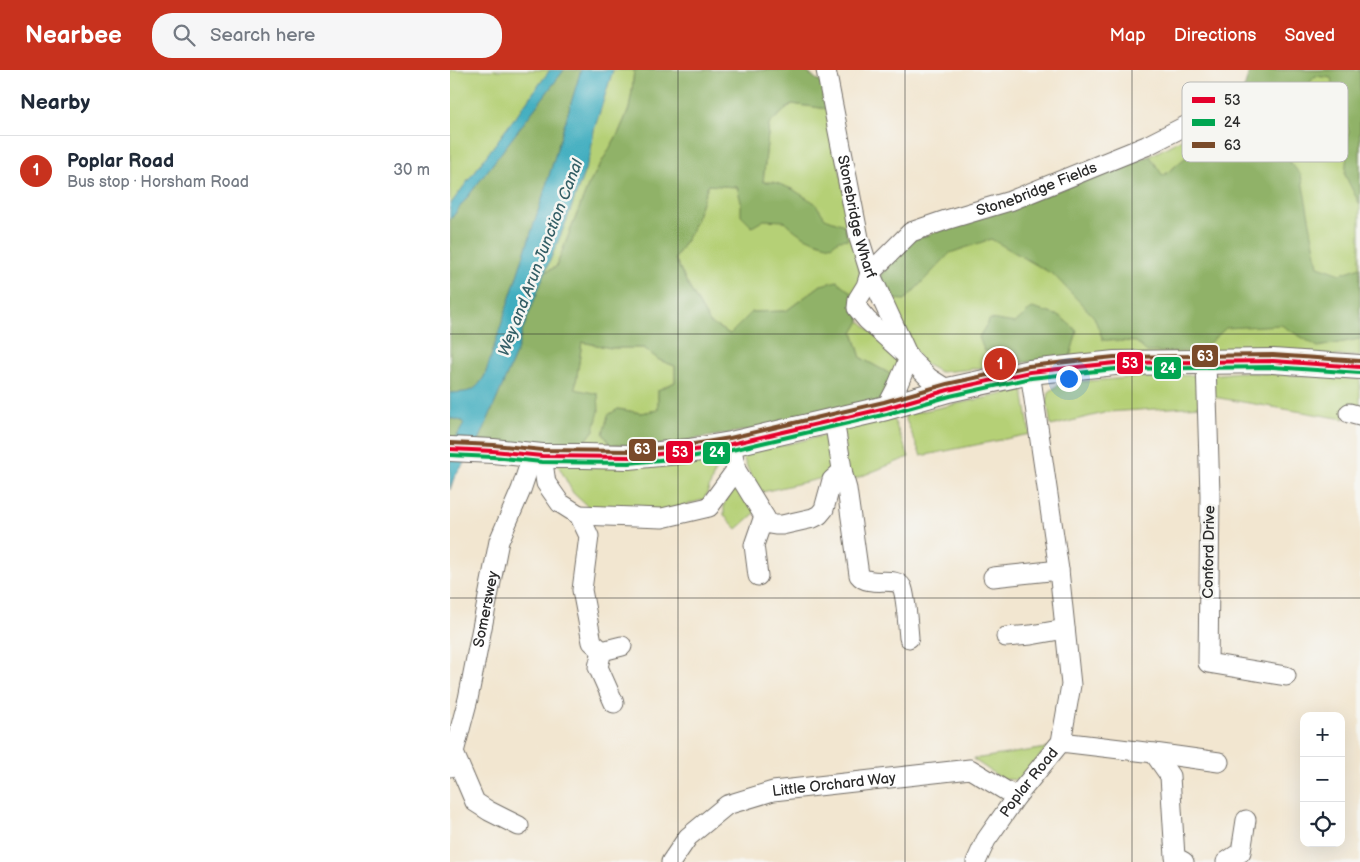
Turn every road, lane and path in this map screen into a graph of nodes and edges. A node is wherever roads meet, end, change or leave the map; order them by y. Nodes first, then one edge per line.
1 (826, 70) edge
2 (1182, 128) edge
3 (870, 273) junction
4 (909, 358) junction
5 (1206, 362) junction
6 (1360, 366) edge
7 (1030, 372) junction
8 (948, 390) junction
9 (886, 408) junction
10 (834, 420) junction
11 (731, 444) junction
12 (450, 449) edge
13 (538, 455) junction
14 (736, 470) junction
15 (842, 471) junction
16 (579, 515) junction
17 (764, 516) junction
18 (1059, 570) junction
19 (758, 576) dead end
20 (993, 577) dead end
21 (1065, 629) junction
22 (1006, 637) dead end
23 (909, 638) dead end
24 (622, 646) dead end
25 (602, 651) junction
26 (1286, 676) dead end
27 (614, 703) dead end
28 (1061, 742) junction
29 (1154, 753) junction
30 (452, 760) edge
31 (1219, 762) dead end
32 (1016, 797) junction
33 (1246, 820) dead end
34 (519, 826) dead end
35 (670, 862) edge
36 (976, 862) edge
37 (1184, 862) edge
38 (1226, 862) edge

1 - 3 street, Stonebridge Wharf
2 - 3 street, Stonebridge Fields
3 - 4 street, Stonebridge Wharf
3 - 4 street
4 - 8 street, Stonebridge Wharf
4 - 9 street
5 - 6 main road
5 - 7 main road
5 - 26 street, Conford Drive
7 - 8 main road
7 - 18 street, Poplar Road
8 - 9 main road
9 - 10 main road
10 - 11 main road
10 - 15 street
11 - 13 main road
11 - 14 street
12 - 13 main road
13 - 16 street
13 - 30 street, Somerswey
14 - 16 street
14 - 17 street
15 - 17 street
15 - 23 street
16 - 25 street
17 - 19 street
18 - 20 street
18 - 21 street, Poplar Road
21 - 22 street
21 - 28 street, Poplar Road
24 - 25 street
25 - 27 street
28 - 29 street
28 - 32 street, Poplar Road
29 - 31 street
29 - 37 street
30 - 34 street
32 - 35 street, Little Orchard Way
32 - 36 street, Poplar Road
33 - 38 street

